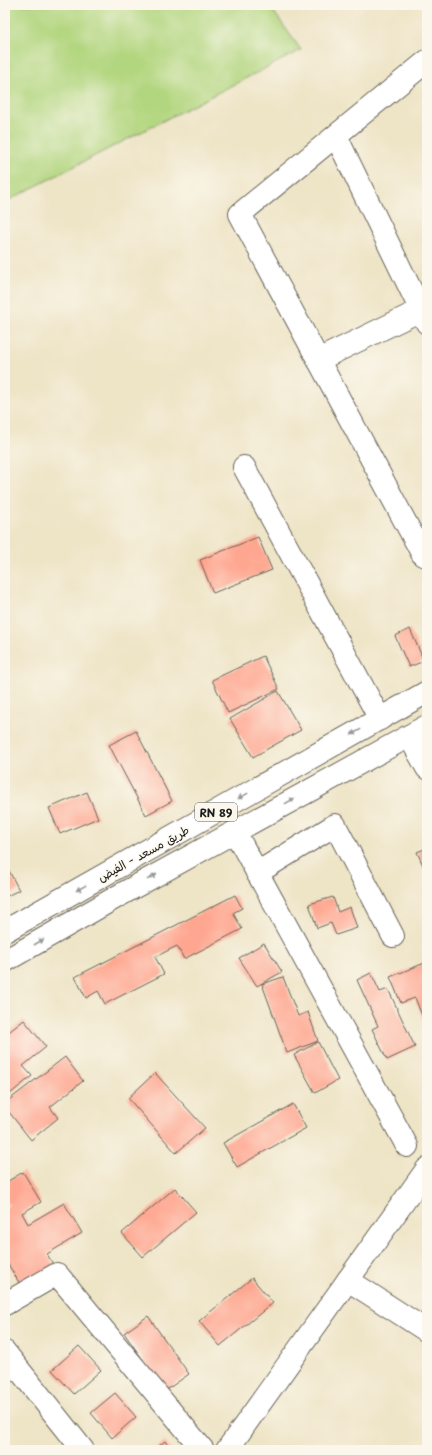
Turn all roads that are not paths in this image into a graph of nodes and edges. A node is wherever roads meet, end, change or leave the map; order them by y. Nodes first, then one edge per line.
1 (427, 61) edge
2 (336, 136) junction
3 (425, 313) edge
4 (318, 360) junction
5 (244, 467) dead end
6 (427, 553) edge
7 (427, 692) edge
8 (380, 719) junction
9 (418, 731) edge
10 (427, 768) edge
11 (235, 832) junction
12 (257, 873) junction
13 (5, 931) edge
14 (393, 936) dead end
15 (5, 961) edge
16 (407, 1146) dead end
17 (427, 1169) edge
18 (348, 1280) junction
19 (5, 1304) edge
20 (427, 1331) edge
21 (5, 1352) edge
22 (83, 1450) edge
23 (203, 1450) edge
24 (227, 1450) edge

1 - 2 street
2 - 3 street
2 - 4 street
3 - 4 street
4 - 6 street
5 - 8 street
7 - 8 street, طريق مسعد - الفيض / RN 89
8 -> 13 street, طريق مسعد - الفيض / RN 89
9 - 10 street
11 -> 9 street, RN 89
11 - 12 street
15 -> 11 street, RN 89
12 - 14 street
12 - 16 street
17 - 18 street
18 - 20 street
18 - 24 street
19 - 23 street
21 - 22 street

